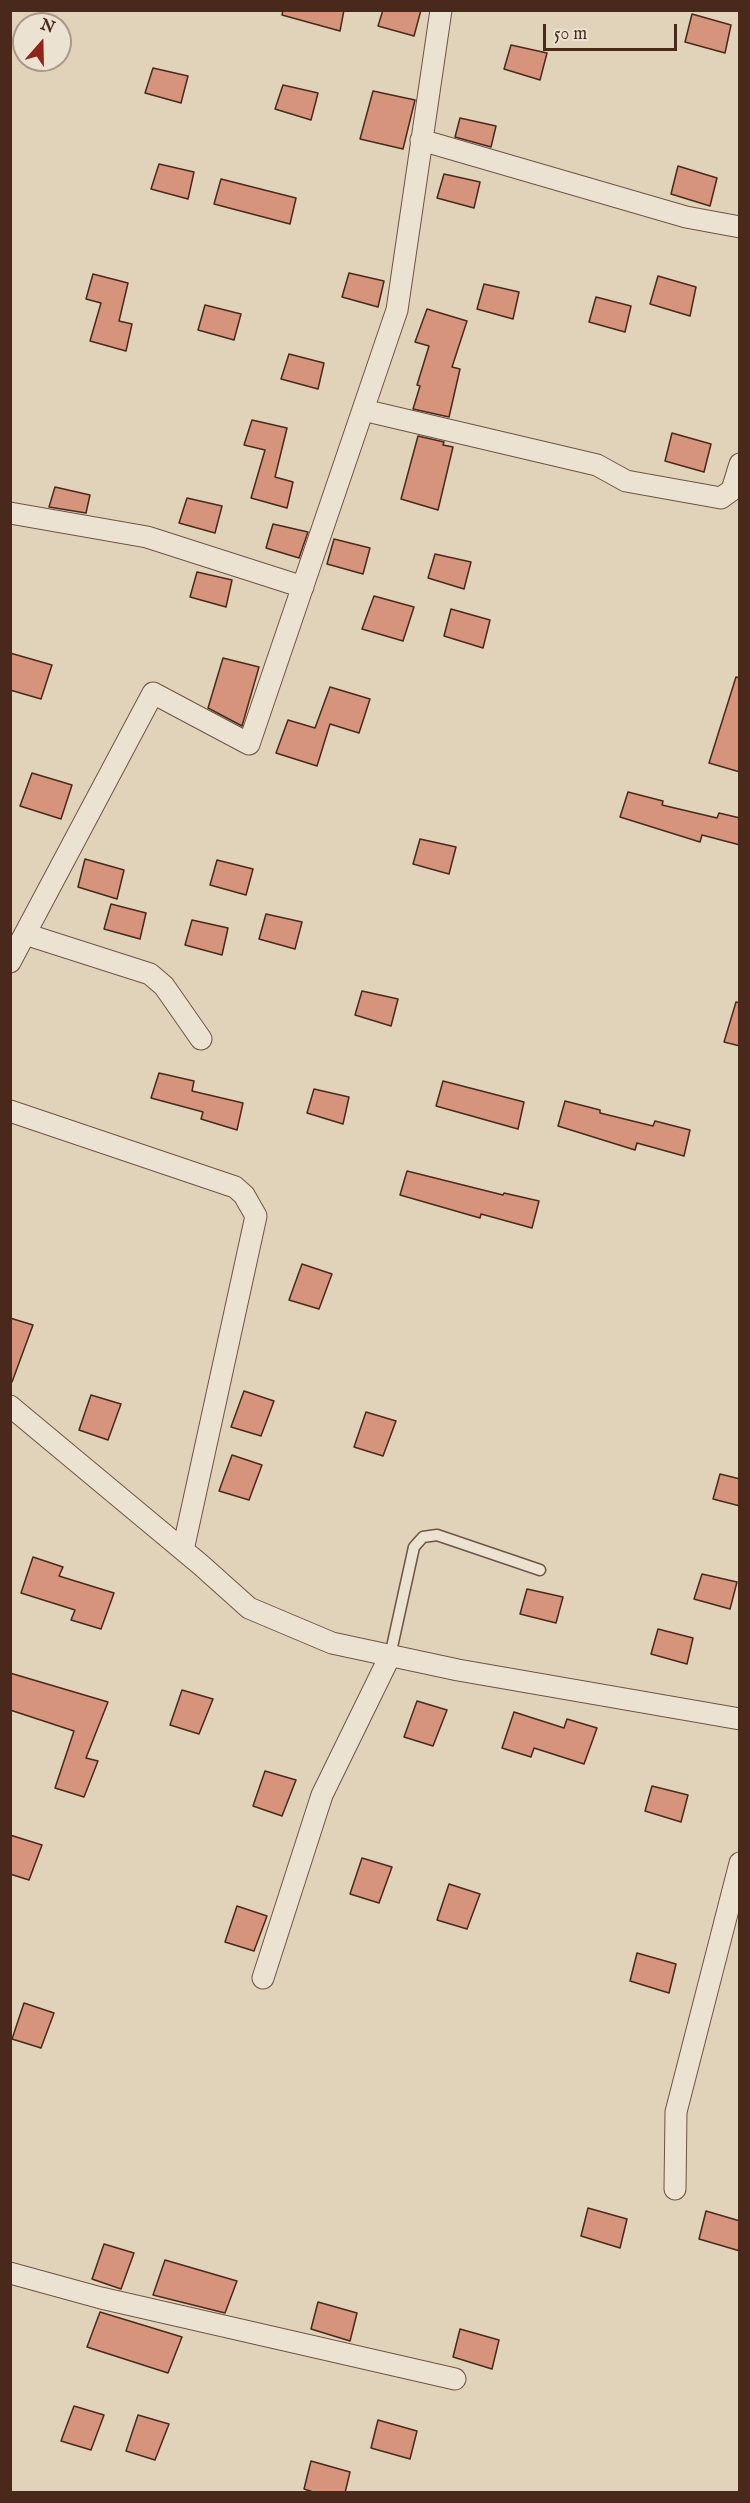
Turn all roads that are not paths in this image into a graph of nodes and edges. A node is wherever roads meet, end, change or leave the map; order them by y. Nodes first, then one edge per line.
1 (441, 10) edge
2 (422, 140) junction
3 (740, 228) edge
4 (363, 410) junction
5 (740, 464) edge
6 (10, 513) edge
7 (303, 587) junction
8 (25, 934) junction
9 (10, 962) edge
10 (201, 1039) dead end
11 (10, 1111) edge
12 (10, 1406) edge
13 (183, 1550) junction
14 (540, 1570) dead end
15 (390, 1656) junction
16 (740, 1719) edge
17 (740, 1863) edge
18 (263, 1978) dead end
19 (675, 2189) dead end
20 (10, 2273) edge
21 (455, 2379) dead end

1 - 2 street
2 - 3 street
2 - 4 street
4 - 5 street
4 - 7 street
6 - 7 street
7 - 8 street
8 - 9 street
8 - 10 street
11 - 13 street
12 - 13 street
13 - 15 street
14 - 15 lane
15 - 16 street
15 - 18 street
17 - 19 street
20 - 21 street

